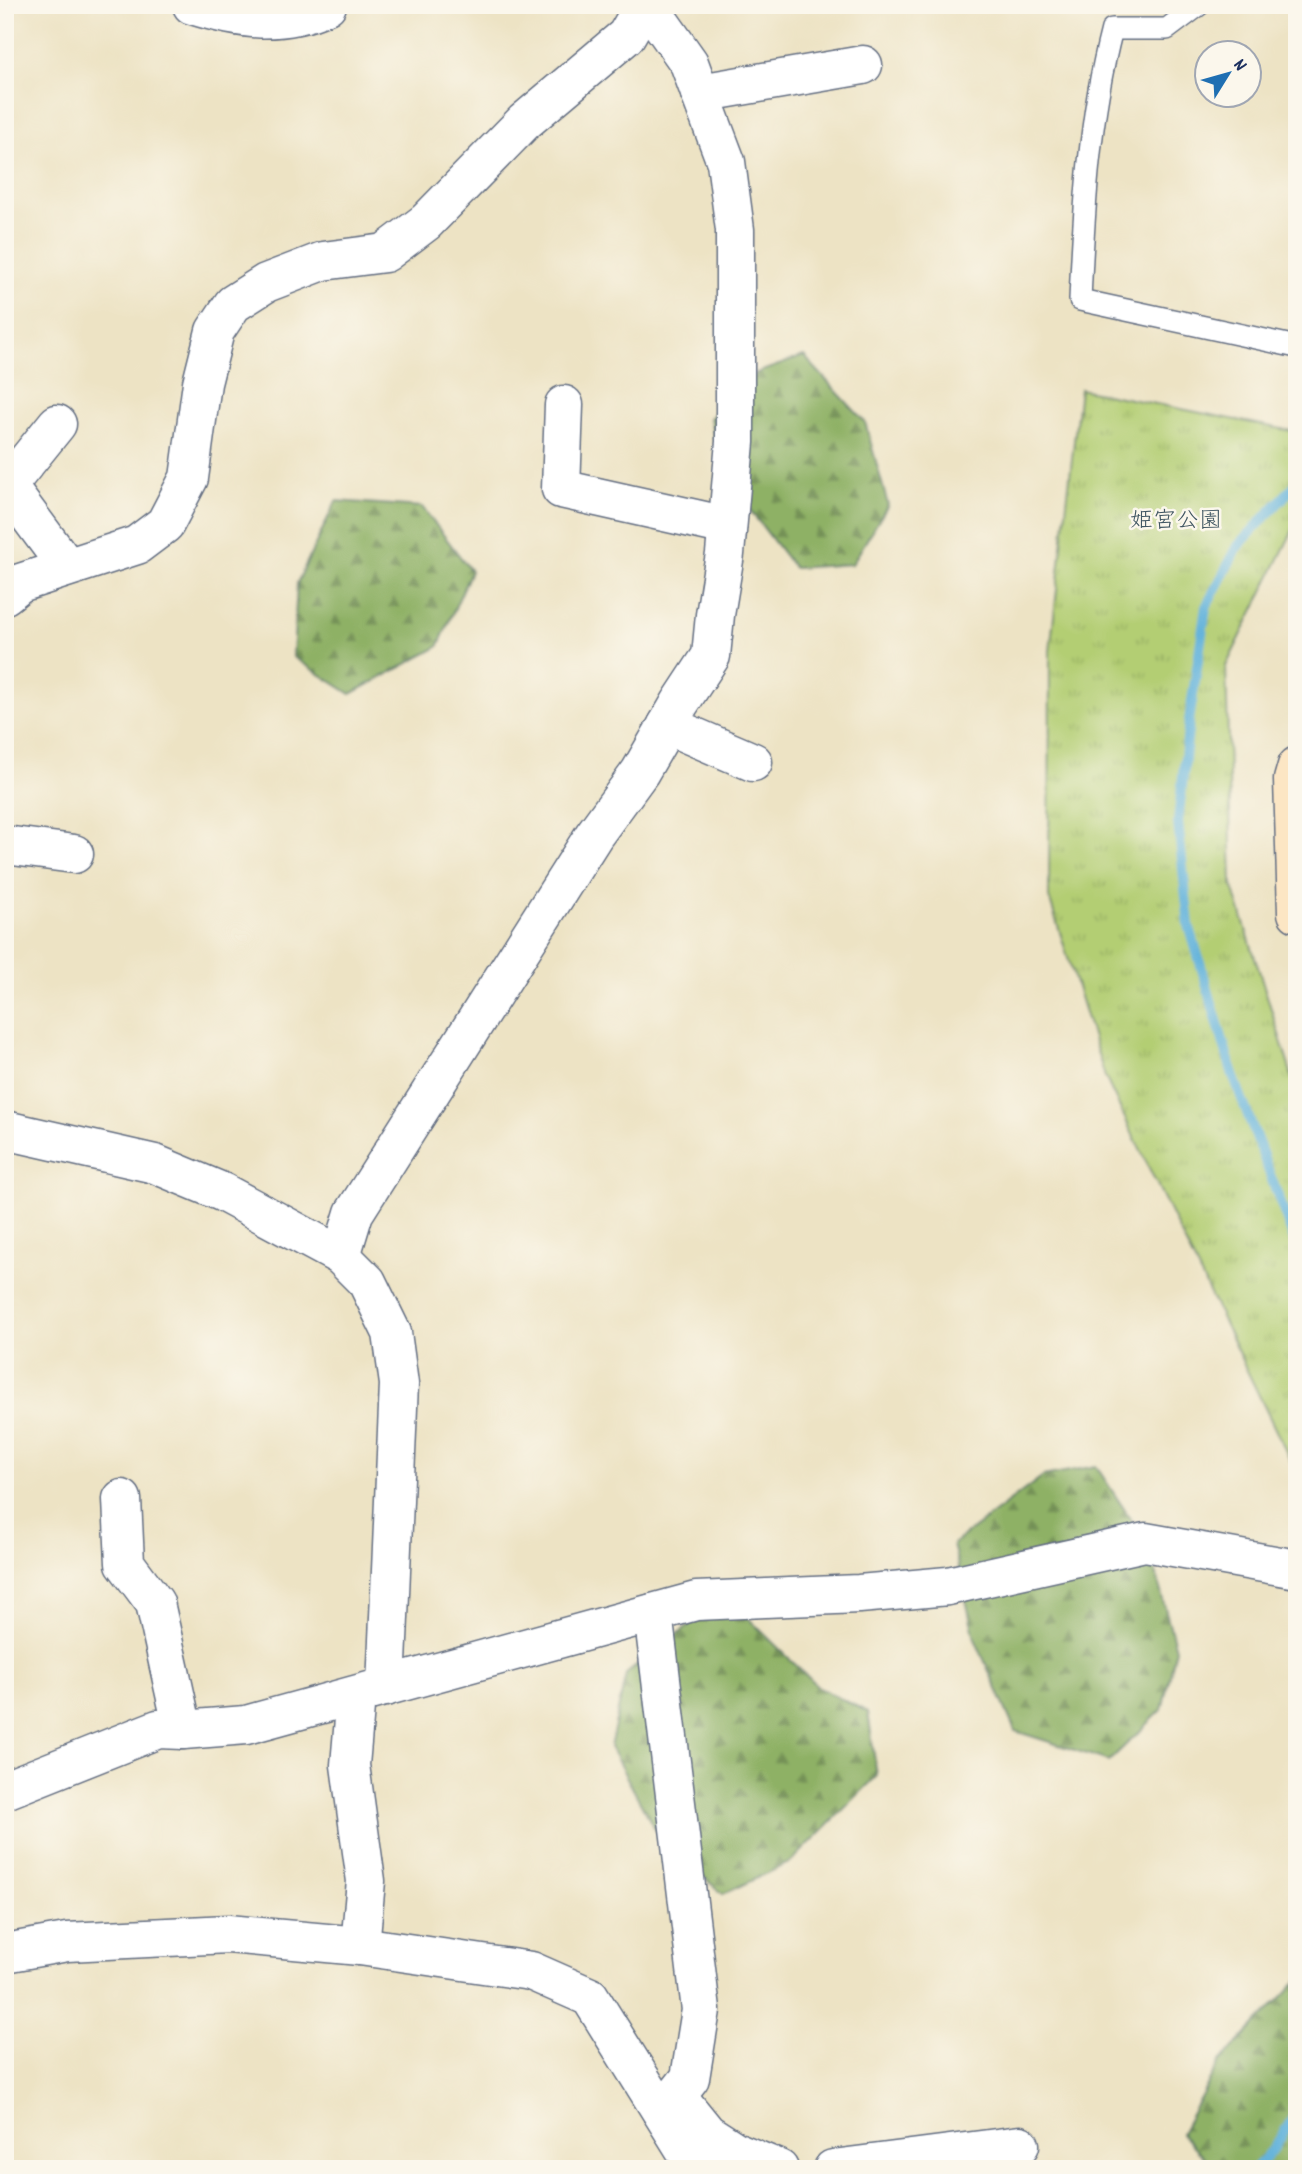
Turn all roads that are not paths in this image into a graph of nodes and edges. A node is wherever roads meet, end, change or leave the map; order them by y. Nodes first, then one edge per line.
1 (192, 5) edge
2 (327, 5) edge
3 (646, 5) edge
4 (1199, 5) edge
5 (863, 65) dead end
6 (700, 93) junction
7 (1297, 347) edge
8 (564, 405) dead end
9 (57, 424) dead end
10 (727, 526) junction
11 (68, 567) junction
12 (5, 595) edge
13 (667, 725) junction
14 (753, 762) dead end
15 (1297, 766) edge
16 (5, 845) edge
17 (74, 854) dead end
18 (1297, 913) edge
19 (5, 1130) edge
20 (341, 1256) junction
21 (122, 1499) dead end
22 (1297, 1569) edge
23 (653, 1613) junction
24 (371, 1691) junction
25 (183, 1730) junction
26 (5, 1790) edge
27 (360, 1946) junction
28 (5, 1953) edge
29 (670, 2104) junction
30 (1020, 2145) dead end
31 (697, 2169) edge
32 (779, 2169) edge
33 (833, 2169) edge

1 - 2 street
3 - 6 street
3 - 11 street
4 - 7 lane
5 - 6 street
6 - 10 street
8 - 10 street
9 - 11 street
10 - 13 street
11 - 12 street
13 - 14 street
13 - 20 street
15 - 18 street
16 - 17 street
19 - 20 street
20 - 24 street
21 - 25 street
22 - 23 street
23 - 24 street
23 - 29 street
24 - 25 street
24 - 27 street
25 - 26 street
27 - 28 street
27 - 29 street
29 - 31 street
29 - 32 street
30 - 33 street

